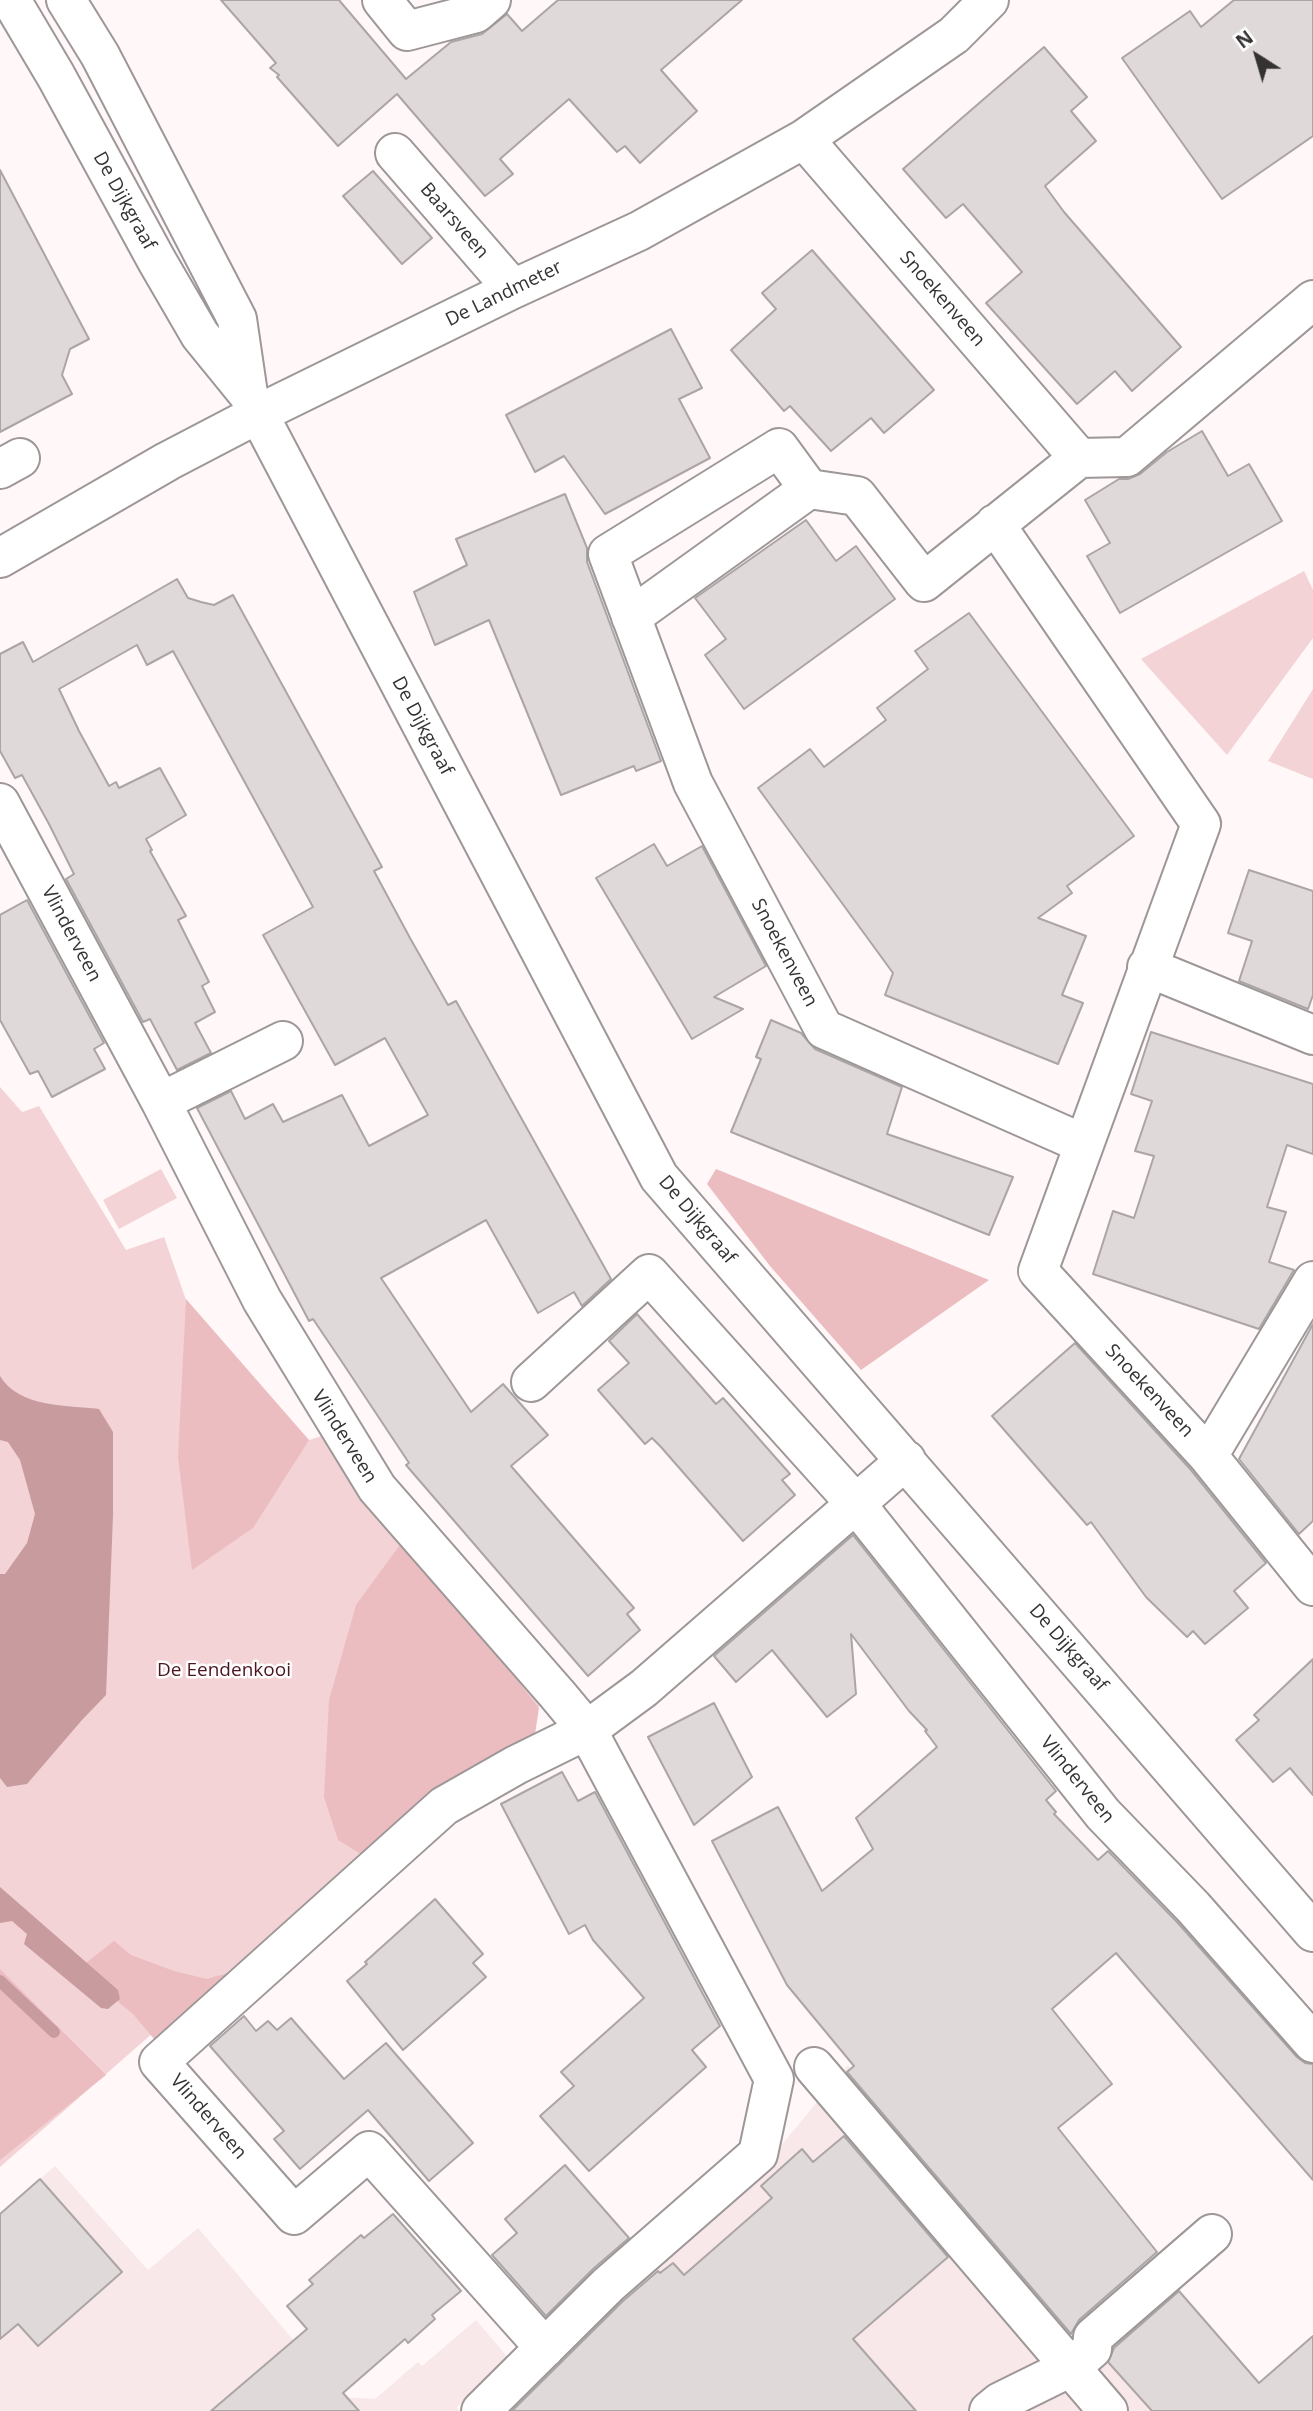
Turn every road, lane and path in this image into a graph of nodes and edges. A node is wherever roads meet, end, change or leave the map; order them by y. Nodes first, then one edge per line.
1 (11, 0) edge
2 (66, 0) edge
3 (382, 0) edge
4 (491, 0) edge
5 (989, 0) edge
6 (804, 139) junction
7 (395, 153) dead end
8 (513, 289) junction
9 (1313, 300) edge
10 (253, 404) junction
11 (1079, 458) junction
12 (810, 489) junction
13 (995, 524) junction
14 (0, 558) edge
15 (631, 617) junction
16 (0, 803) edge
17 (1147, 967) junction
18 (1313, 1035) edge
19 (283, 1041) dead end
20 (162, 1102) junction
21 (1084, 1144) junction
22 (1313, 1281) edge
23 (531, 1382) dead end
24 (1208, 1456) junction
25 (906, 1460) junction
26 (856, 1504) junction
27 (1313, 1586) edge
28 (587, 1730) junction
29 (1313, 1932) edge
30 (1313, 2043) edge
31 (814, 2067) dead end
32 (1212, 2234) dead end
33 (545, 2348) junction
34 (1071, 2367) junction
35 (481, 2411) edge
36 (989, 2411) edge
37 (1108, 2411) edge

1 - 10 street, De Dijkgraaf
2 - 10 street, De Dijkgraaf
3 - 4 street
5 - 6 street, De Landmeter
6 - 8 street, De Landmeter
6 - 11 street, Snoekenveen
7 - 8 street, Baarsveen
8 - 10 street, De Landmeter
9 - 11 street
10 - 14 street, De Landmeter
10 - 25 street, De Dijkgraaf
11 - 13 street
12 - 13 street
12 - 15 street
12 - 15 street, Snoekenveen
13 - 17 street, Snoekenveen
15 - 21 street, Snoekenveen
16 - 20 street, Vlinderveen
17 - 18 street
17 - 21 street, Snoekenveen
19 - 20 street
20 - 28 street, Vlinderveen
21 - 24 street, Snoekenveen
22 - 24 street, Snoekenveen
23 - 26 street, Vlinderveen
24 - 27 street, Snoekenveen
25 - 26 street, Vlinderveen
25 - 29 street, De Dijkgraaf
26 - 28 street, Vlinderveen
26 - 30 street, Vlinderveen
28 - 33 street, Vlinderveen
28 - 33 street, Vlinderveen
31 - 34 street
32 - 34 street
33 - 35 street, Vlinderveen
34 - 36 street
34 - 37 street

